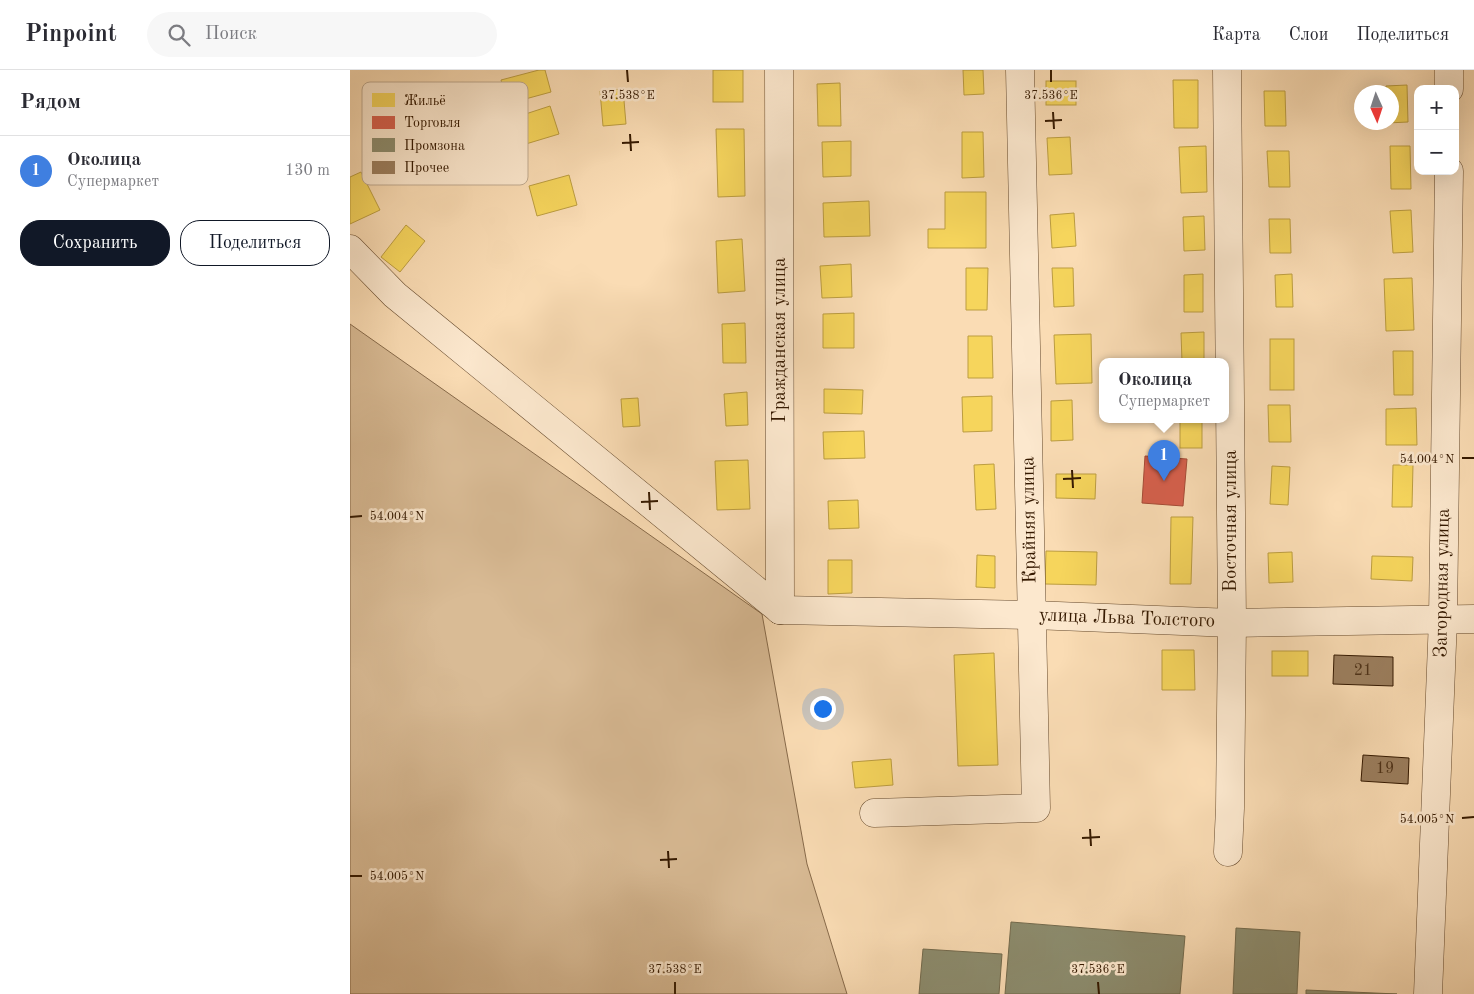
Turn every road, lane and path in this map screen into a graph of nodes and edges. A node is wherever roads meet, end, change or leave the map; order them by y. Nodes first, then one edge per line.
1 (779, 70) edge
2 (1020, 70) edge
3 (1227, 70) edge
4 (1449, 70) edge
5 (1449, 85) edge
6 (1449, 175) edge
7 (350, 249) edge
8 (780, 610) junction
9 (1033, 615) junction
10 (1444, 619) junction
11 (1474, 619) edge
12 (1232, 623) junction
13 (874, 813) dead end
14 (1228, 852) dead end
15 (1428, 994) edge

1 - 8 street, Гражданская улица
2 - 9 street, Крайняя улица
3 - 12 street, Восточная улица
4 - 5 street
6 - 10 street, Загородная улица
7 - 8 street
8 - 9 street, улица Льва Толстого
9 - 12 street, улица Льва Толстого
9 - 13 street, Крайняя улица
10 - 11 street, улица Льва Толстого
10 - 12 street, улица Льва Толстого
10 - 15 street, Загородная улица
12 - 14 street, Восточная улица

